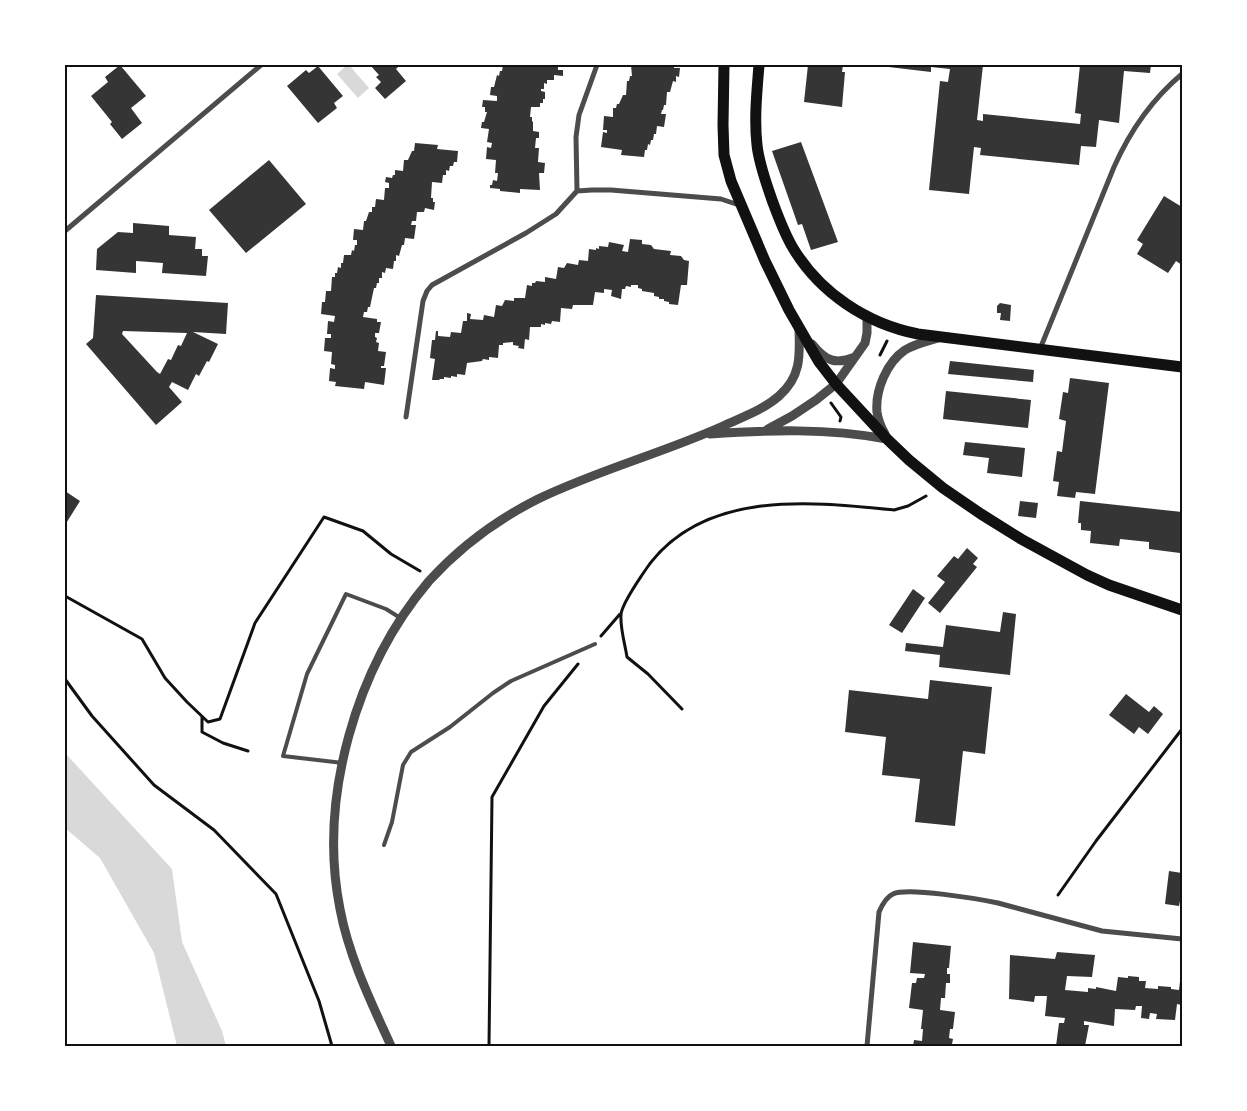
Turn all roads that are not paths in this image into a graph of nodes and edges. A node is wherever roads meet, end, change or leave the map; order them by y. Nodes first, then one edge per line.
1 (261, 65) edge
2 (597, 65) edge
3 (724, 65) edge
4 (759, 65) edge
5 (1182, 74) edge
6 (577, 191) junction
7 (742, 206) junction
8 (65, 231) edge
9 (867, 317) junction
10 (799, 329) junction
11 (940, 337) junction
12 (1040, 350) junction
13 (856, 356) junction
14 (1182, 368) edge
15 (836, 384) junction
16 (406, 417) dead end
17 (763, 431) junction
18 (704, 434) junction
19 (887, 439) junction
20 (1182, 610) edge
21 (402, 619) junction
22 (595, 644) road end
23 (343, 763) junction
24 (384, 845) dead end
25 (1182, 939) edge
26 (391, 1046) edge
27 (866, 1046) edge

1 - 8 street
2 - 6 street
3 - 7 main road
4 - 9 main road
5 - 12 street
6 - 7 street
6 - 16 street
7 - 10 main road
9 - 11 main road
9 - 13 street
10 - 13 street
10 - 15 main road
10 - 18 street
11 - 12 main road
11 - 19 street
12 - 14 main road
13 - 15 street
15 - 17 street
15 - 19 main road
17 - 18 street
17 - 19 street
18 - 21 street
19 - 20 main road
21 - 23 street
21 - 23 lane
22 - 24 lane
23 - 26 street
25 - 27 street

